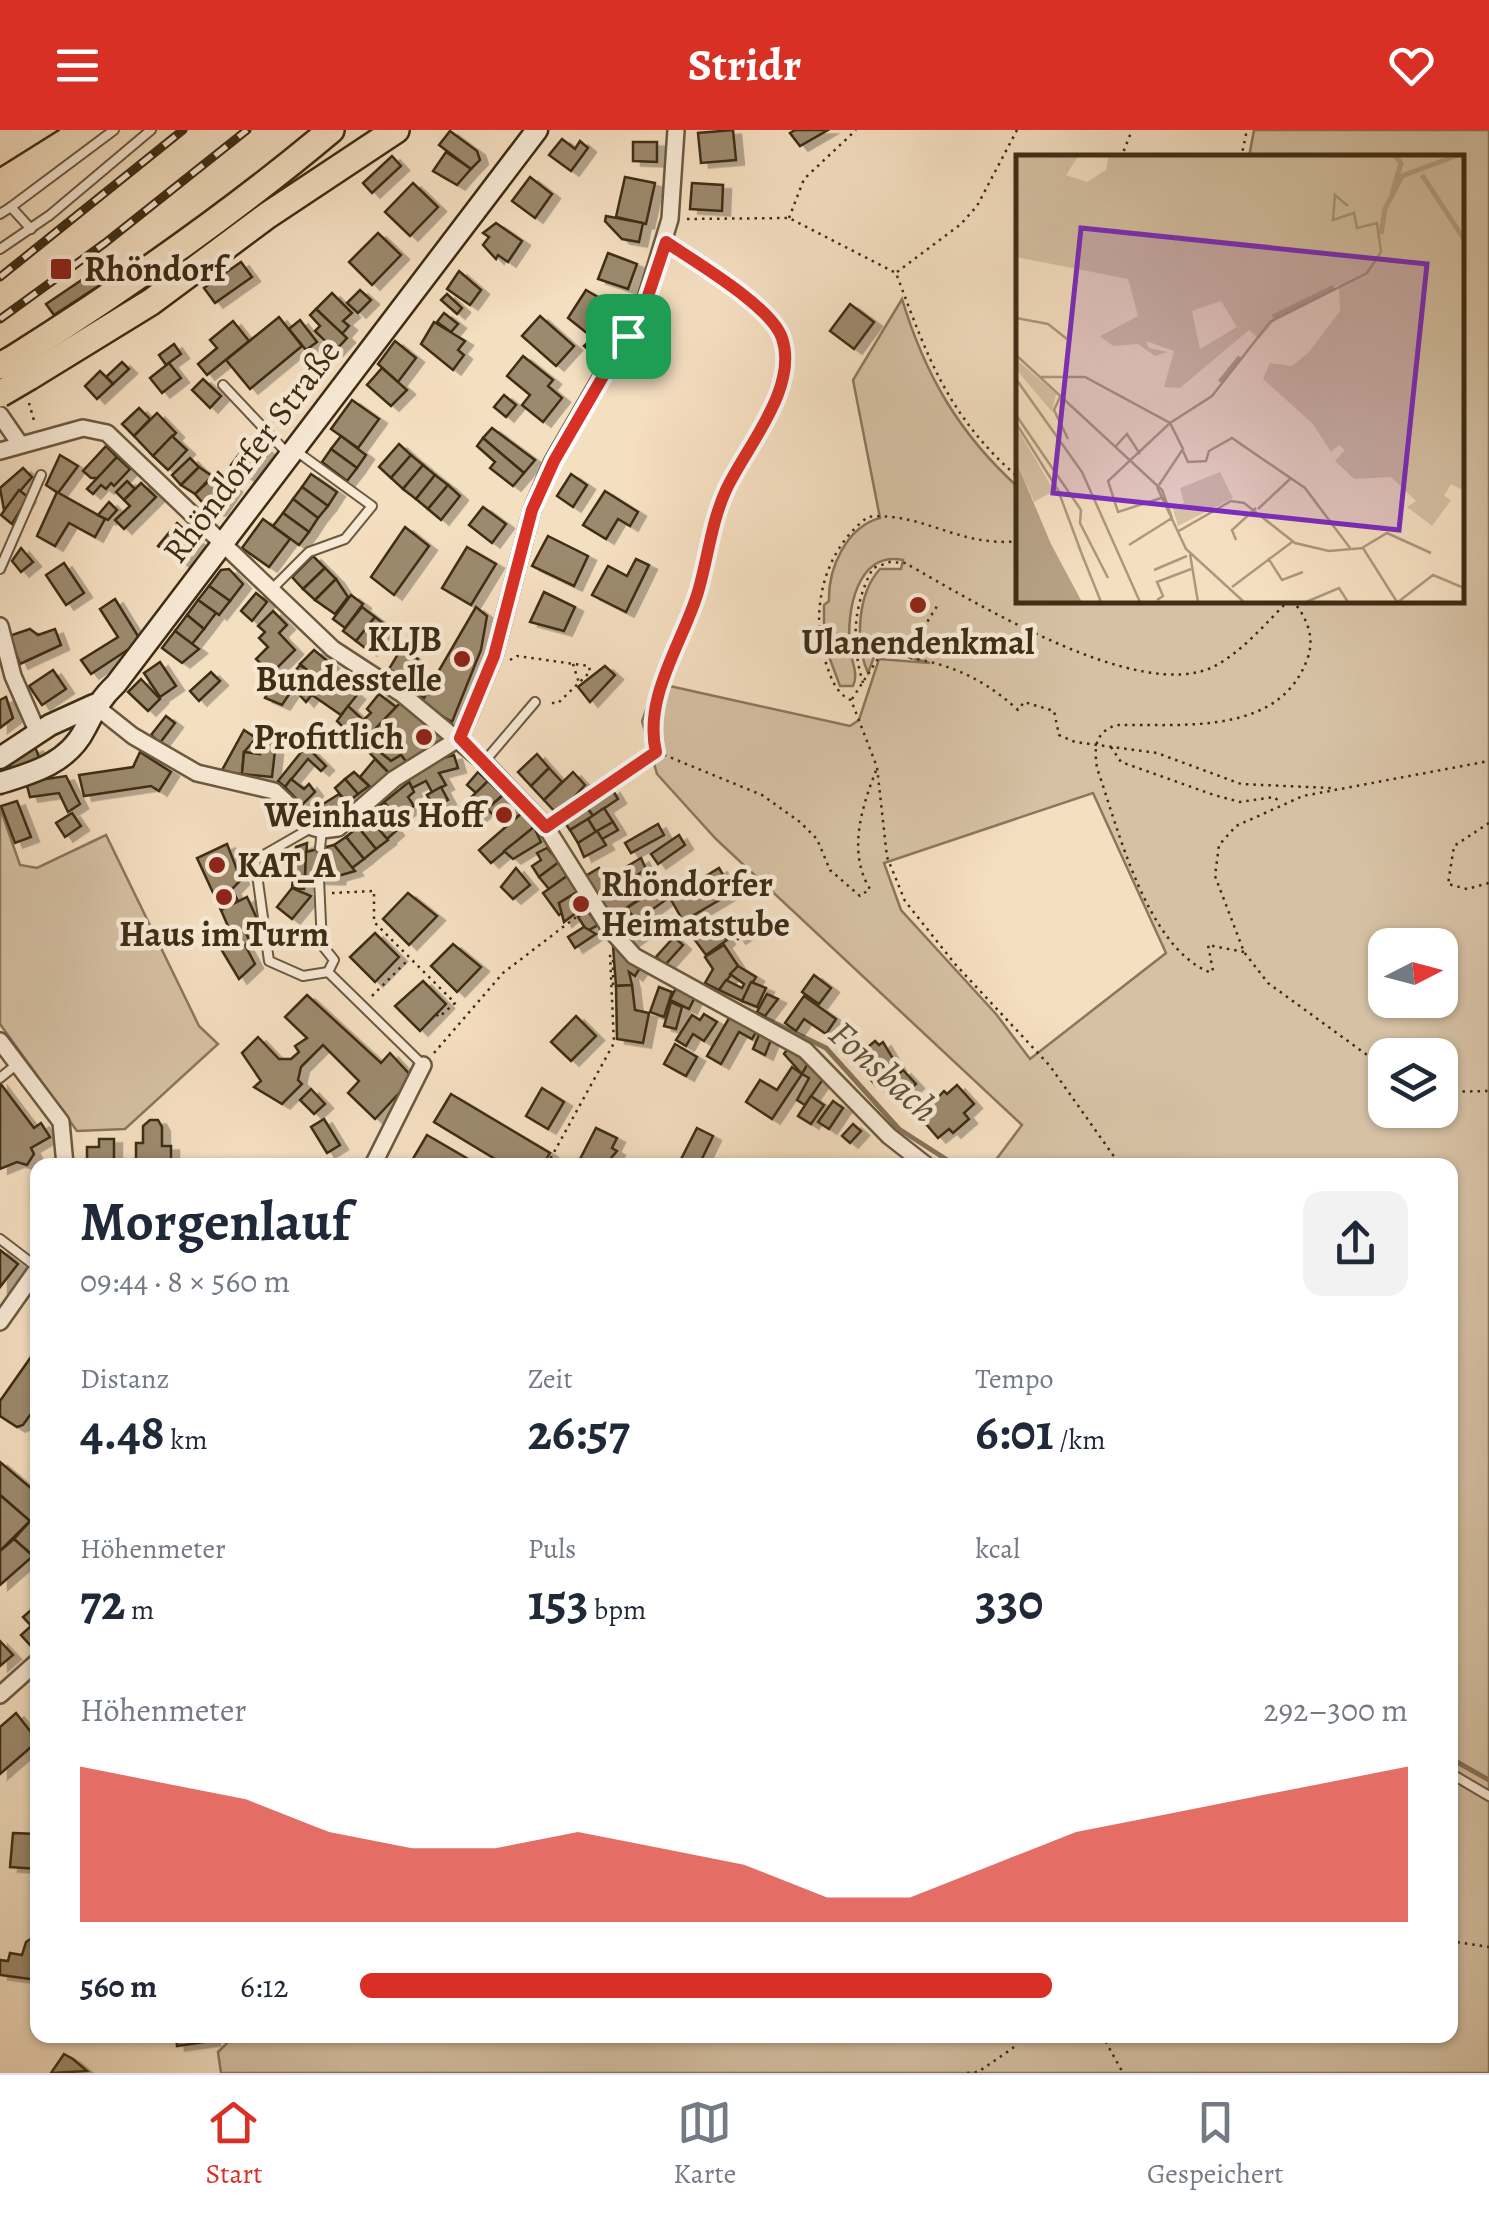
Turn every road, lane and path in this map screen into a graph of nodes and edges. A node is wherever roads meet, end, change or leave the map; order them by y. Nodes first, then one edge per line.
1 (114, 130) edge
2 (331, 130) edge
3 (377, 130) edge
4 (396, 130) edge
5 (538, 130) edge
6 (676, 130) edge
7 (856, 130) edge
8 (1017, 130) edge
9 (1132, 130) edge
10 (1247, 130) edge
11 (147, 131) edge
12 (1122, 155) edge
13 (1242, 155) edge
14 (335, 169) junction
15 (10, 208) junction
16 (0, 214) edge
17 (670, 218) junction
18 (789, 218) junction
19 (31, 228) junction
20 (666, 242) junction
21 (0, 248) edge
22 (896, 273) junction
23 (14, 367) edge
24 (222, 385) dead end
25 (0, 394) edge
26 (0, 415) edge
27 (20, 444) junction
28 (0, 451) edge
29 (291, 452) junction
30 (41, 475) dead end
31 (1016, 475) edge
32 (1016, 541) edge
33 (221, 546) junction
34 (0, 569) edge
35 (270, 592) junction
36 (1288, 602) edge
37 (1292, 602) edge
38 (939, 604) dead end
39 (0, 626) edge
40 (918, 646) junction
41 (949, 646) dead end
42 (913, 658) junction
43 (508, 660) dead end
44 (573, 662) junction
45 (579, 683) junction
46 (862, 683) junction
47 (851, 700) junction
48 (535, 702) joint
49 (94, 705) junction
50 (44, 729) junction
51 (460, 738) junction
52 (1095, 743) junction
53 (1111, 747) junction
54 (70, 748) junction
55 (656, 752) junction
56 (0, 758) edge
57 (484, 762) junction
58 (1489, 762) edge
59 (877, 767) junction
60 (0, 783) edge
61 (1333, 789) junction
62 (1281, 803) junction
63 (1489, 823) edge
64 (546, 827) junction
65 (317, 828) junction
66 (320, 848) dead end
67 (320, 879) dead end
68 (1489, 884) edge
69 (320, 894) junction
70 (576, 917) dead end
71 (612, 931) junction
72 (1244, 952) junction
73 (410, 958) junction
74 (328, 972) junction
75 (362, 1007) junction
76 (436, 1014) dead end
77 (0, 1040) edge
78 (1368, 1056) edge
79 (17, 1064) junction
80 (423, 1065) junction
81 (0, 1078) edge
82 (1489, 1091) edge
83 (1458, 1092) edge
84 (64, 1158) edge
85 (376, 1158) edge
86 (551, 1158) edge
87 (917, 1158) edge
88 (1115, 1158) edge
89 (0, 1239) edge
90 (30, 1267) edge
91 (30, 1281) edge
92 (0, 1322) edge
93 (30, 1667) edge
94 (0, 1695) edge
95 (1458, 1778) edge
96 (1489, 1796) edge
97 (1458, 1942) edge
98 (1489, 1948) edge
99 (1015, 2043) edge
100 (1106, 2043) edge
101 (967, 2073) edge
102 (1123, 2073) edge

1 - 15 lane
2 - 23 highway
3 - 14 highway
4 - 14 highway
5 - 29 main road, Rhöndorfer Straße
6 - 17 street
7 - 18 path
8 - 22 path
9 - 12 path
10 - 13 path
11 - 19 lane
14 - 23 highway
15 - 16 lane
15 - 19 lane
17 - 18 path
17 - 20 street
18 - 22 path
19 - 21 lane
20 - 51 street
20 - 55 path
22 - 31 path
23 - 25 highway, bridge
24 - 29 lane
26 - 27 street
27 - 28 street
27 - 33 street
29 - 33 main road, Rhöndorfer Straße
29 - 35 lane
30 - 34 lane
32 - 47 path
33 - 35 street
33 - 49 main road, Rhöndorfer Straße
35 - 51 street
36 - 46 path
37 - 52 path
38 - 40 path
39 - 50 street
40 - 41 path
40 - 42 path
42 - 46 path
42 - 52 path
43 - 44 path
44 - 45 path
44 - 45 path
45 - 48 path
46 - 47 path
47 - 59 path
48 - 57 lane
49 - 50 main road
49 - 54 main road, Rhöndorfer Straße
49 - 65 street
50 - 54 main road
50 - 56 main road
51 - 57 street
51 - 65 street
52 - 53 path
52 - 72 path
53 - 61 path
53 - 62 path
54 - 60 main road, Rhöndorfer Straße
55 - 59 path
55 - 64 path
57 - 64 street
58 - 61 path
59 - 88 path
61 - 62 path
62 - 72 path
63 - 68 path
64 - 71 street
65 - 66 lane
65 - 74 lane
67 - 69 lane
69 - 73 path
69 - 74 lane
70 - 80 path
71 - 86 path
71 - 87 street
72 - 78 path
73 - 75 path
73 - 76 path
74 - 75 lane
75 - 80 lane
77 - 79 street
79 - 81 lane
79 - 84 street
80 - 85 street
82 - 83 path
89 - 90 lane
91 - 92 street
93 - 94 street
95 - 96 lane
97 - 98 path
99 - 101 path
100 - 102 path

